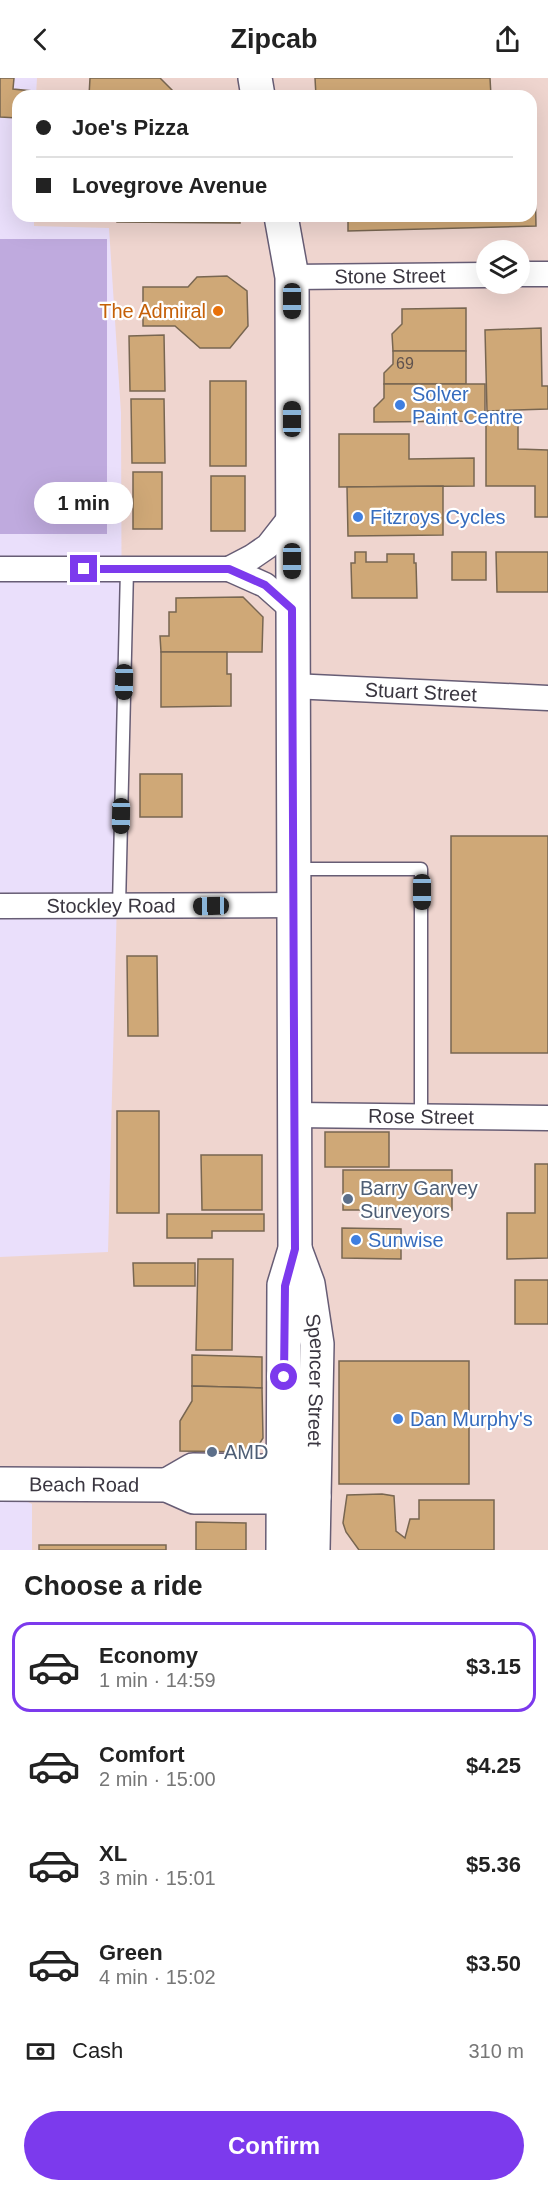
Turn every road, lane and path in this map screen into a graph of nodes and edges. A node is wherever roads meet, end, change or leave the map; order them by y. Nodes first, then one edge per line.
1 (282, 222) edge
2 (476, 274) edge
3 (530, 274) edge
4 (548, 274) edge
5 (292, 277) junction
6 (292, 514) junction
7 (0, 569) edge
8 (127, 569) junction
9 (229, 569) junction
10 (292, 609) junction
11 (292, 686) junction
12 (548, 698) edge
13 (293, 870) junction
14 (294, 905) junction
15 (0, 906) edge
16 (119, 906) junction
17 (295, 1115) junction
18 (421, 1115) junction
19 (548, 1118) edge
20 (0, 1484) edge
21 (298, 1493) junction
22 (283, 1550) edge
23 (303, 1550) edge
24 (313, 1550) edge
25 (334, 1550) edge

1 - 5 main road, Spencer Street
2 - 5 street, Stone Street
3 - 4 street
5 - 6 main road, Spencer Street
6 - 9 street
6 - 10 main road, Spencer Street
7 - 8 street
8 - 9 street
8 - 16 lane
9 - 10 street
10 - 11 main road, Spencer Street
11 - 12 street, Stuart Street
11 - 13 main road, Spencer Street
13 - 14 main road, Spencer Street
13 - 18 lane
14 - 16 street, Stockley Road
14 - 17 main road, Spencer Street
15 - 16 street, Stockley Road
17 - 18 street, Rose Street
17 - 21 main road, Spencer Street
18 - 19 street, Rose Street
20 - 21 main road, Beach Road
21 - 22 main road, Spencer Street
21 - 23 main road
21 - 24 main road, Spencer Street
21 - 25 main road

